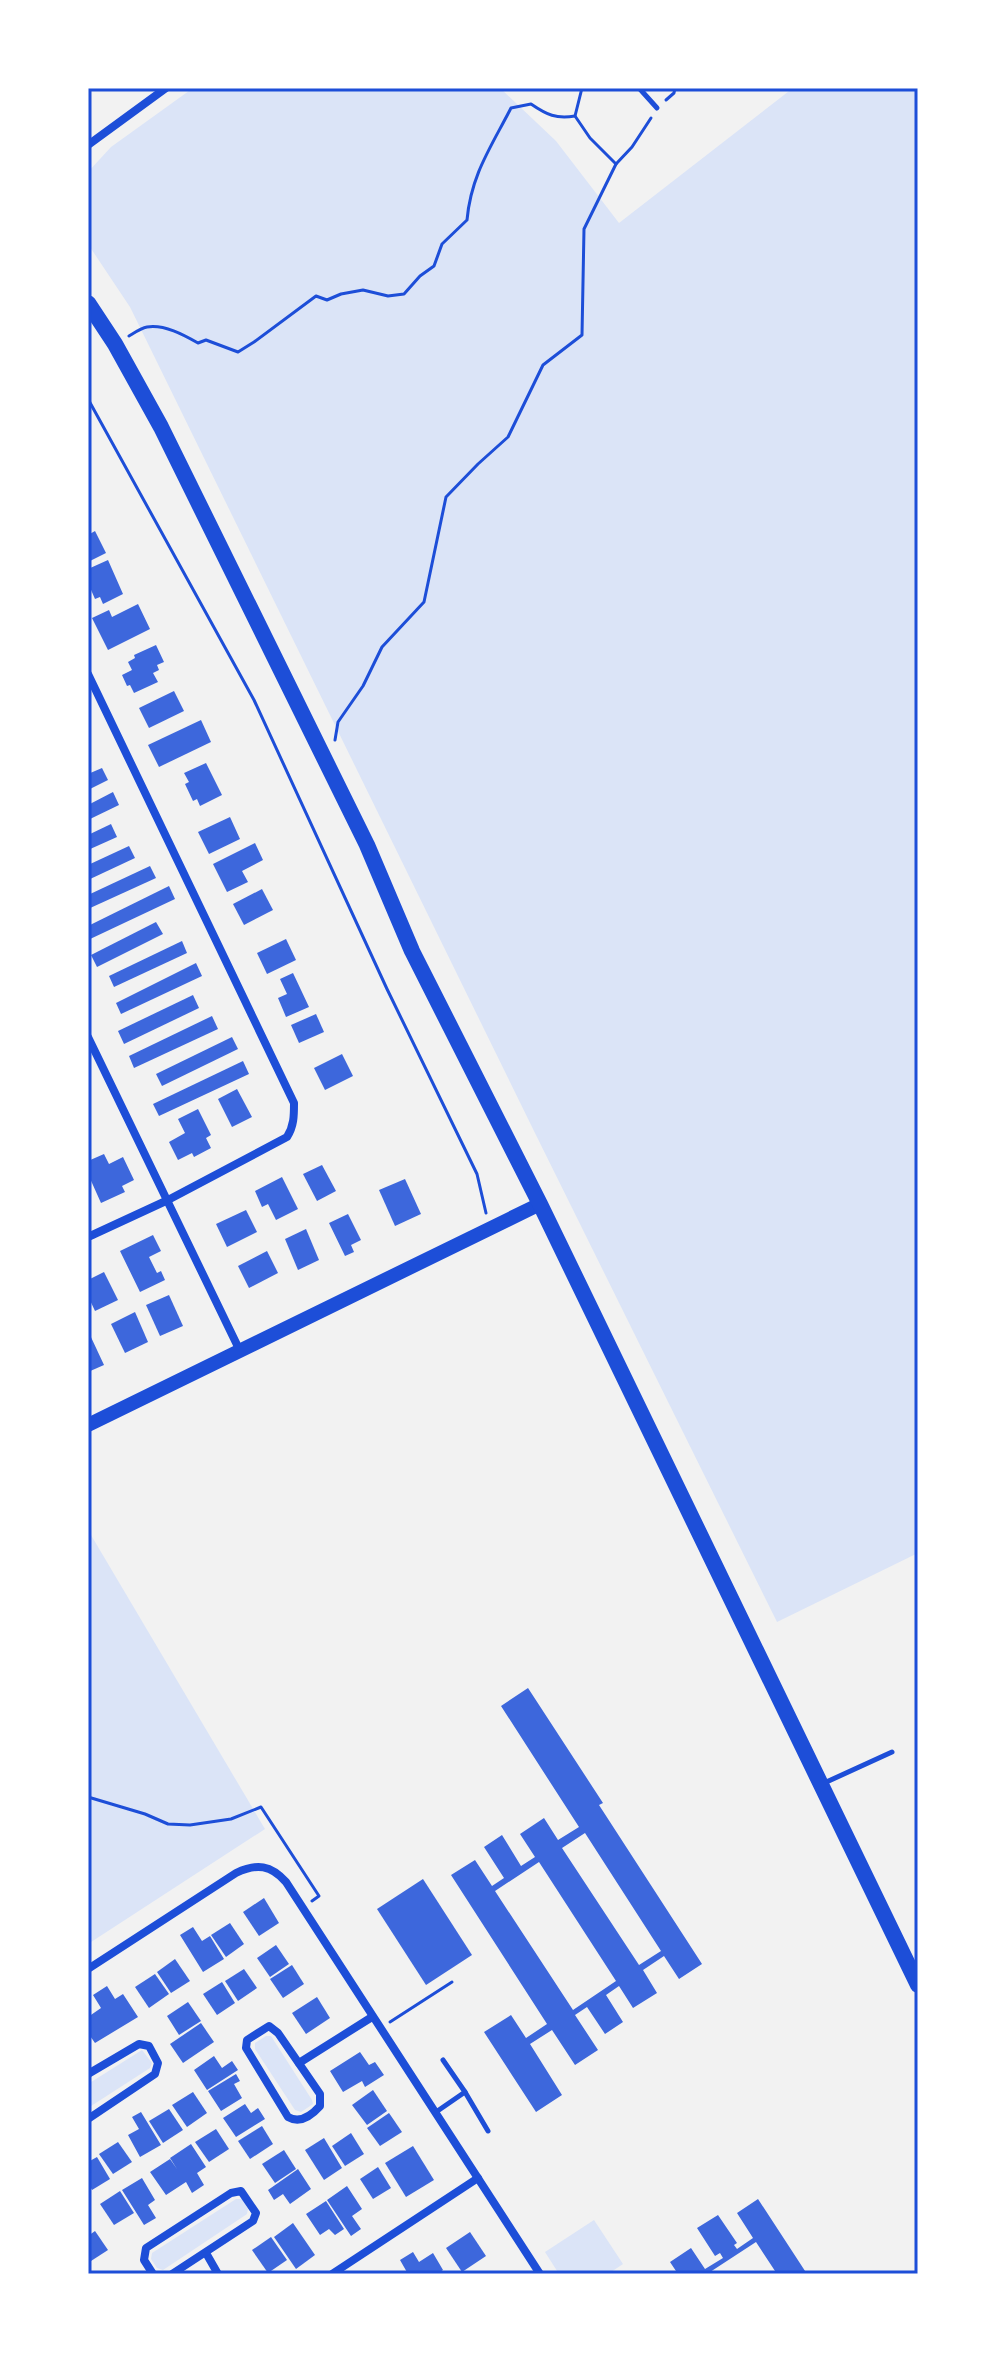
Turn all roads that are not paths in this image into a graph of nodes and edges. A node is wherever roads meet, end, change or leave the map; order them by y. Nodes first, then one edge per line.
1 (166, 88) edge
2 (639, 88) edge
3 (657, 108) road end
4 (88, 145) edge
5 (88, 303) edge
6 (88, 674) edge
7 (88, 1037) edge
8 (98, 1057) junction
9 (88, 1062) edge
10 (168, 1200) junction
11 (540, 1204) junction
12 (88, 1237) edge
13 (240, 1351) junction
14 (88, 1425) edge
15 (892, 1752) dead end
16 (821, 1784) junction
17 (88, 1969) edge
18 (918, 1985) edge
19 (372, 2017) junction
20 (443, 2060) dead end
21 (299, 2063) junction
22 (88, 2074) edge
23 (465, 2092) junction
24 (435, 2113) junction
25 (88, 2119) edge
26 (488, 2131) dead end
27 (478, 2178) junction
28 (206, 2253) junction
29 (153, 2274) edge
30 (172, 2274) edge
31 (218, 2274) edge
32 (332, 2274) edge
33 (540, 2274) edge

1 - 4 street
2 - 3 lane
5 - 11 main road
6 - 10 street
7 - 8 street
8 - 9 street
8 - 10 street
10 - 12 street
10 - 13 street
11 - 13 street
11 - 16 main road
13 - 14 street
15 - 16 lane
16 - 18 main road
17 - 19 street
19 - 21 street
19 - 24 street
20 - 23 lane
21 - 21 street
22 - 25 street
23 - 24 lane
23 - 26 lane
24 - 27 street
27 - 32 street
27 - 33 street
28 - 29 street
28 - 30 street
28 - 31 street

